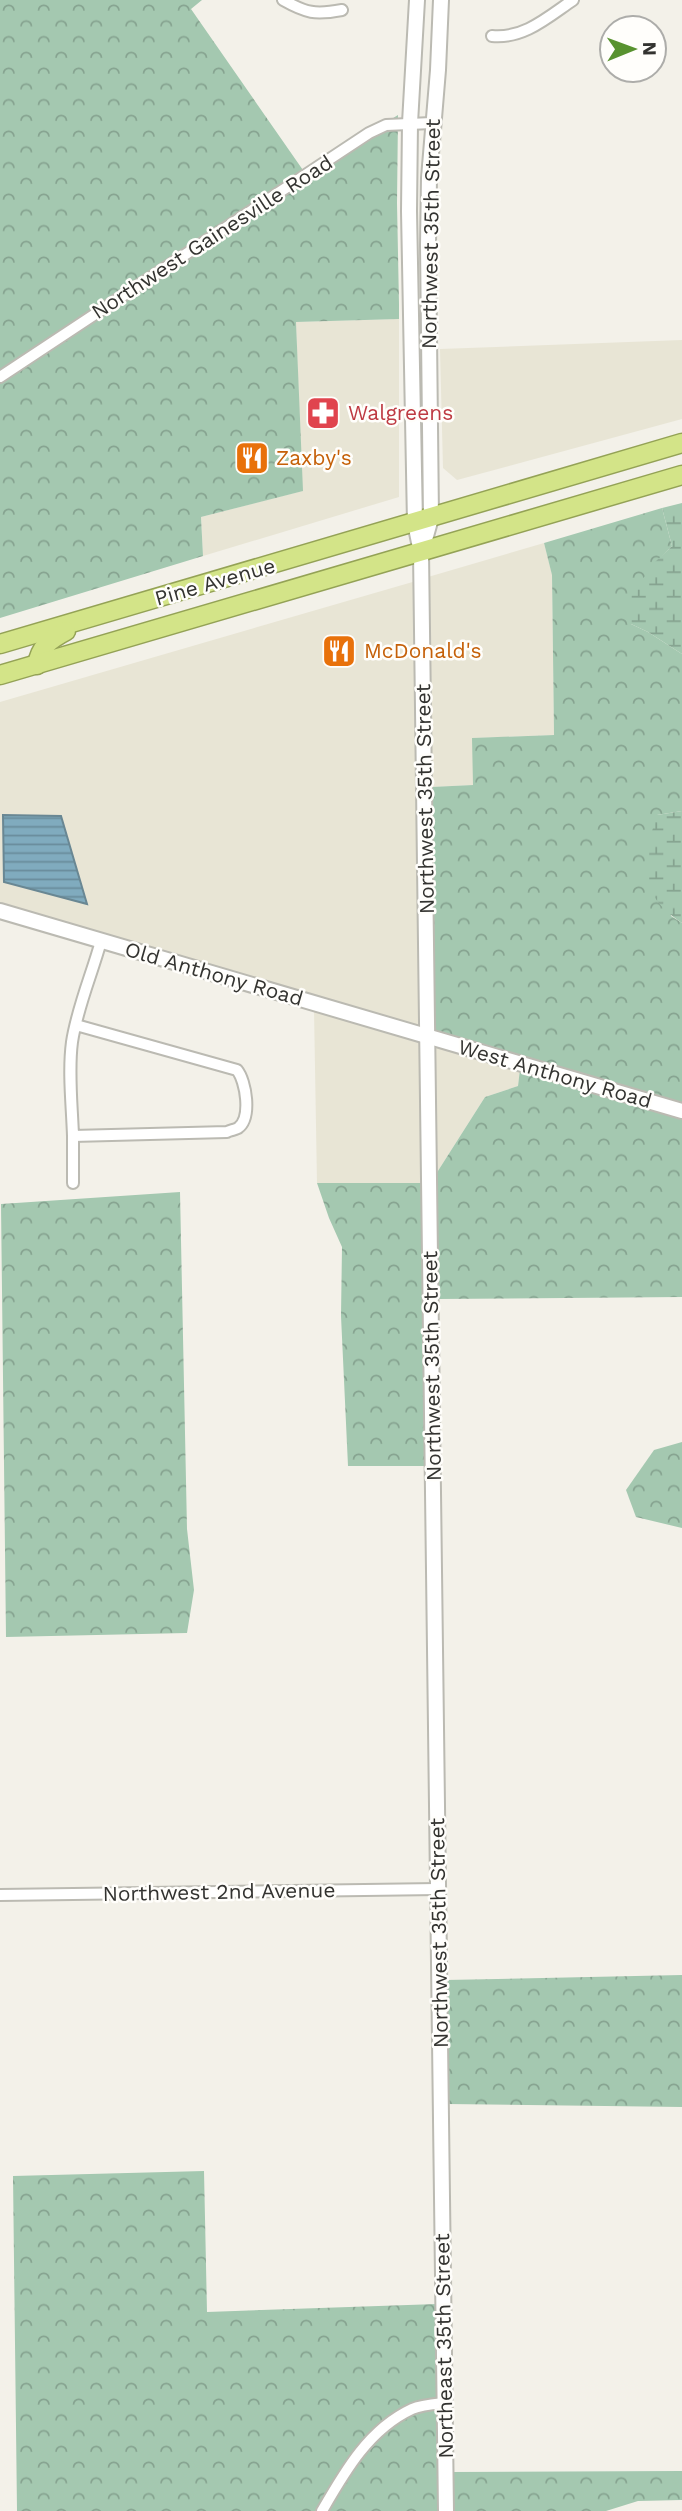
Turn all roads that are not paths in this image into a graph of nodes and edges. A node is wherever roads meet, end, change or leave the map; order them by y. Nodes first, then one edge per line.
1 (283, 0) edge
2 (417, 0) edge
3 (441, 0) edge
4 (573, 0) edge
5 (342, 10) dead end
6 (492, 36) dead end
7 (410, 123) junction
8 (432, 123) junction
9 (0, 377) edge
10 (682, 443) edge
11 (682, 475) edge
12 (423, 521) junction
13 (421, 552) junction
14 (87, 620) junction
15 (0, 644) edge
16 (37, 665) junction
17 (0, 675) edge
18 (0, 911) edge
19 (101, 941) junction
20 (76, 1025) junction
21 (428, 1037) junction
22 (682, 1111) edge
23 (73, 1136) junction
24 (73, 1184) dead end
25 (438, 1889) junction
26 (0, 1895) edge
27 (442, 2180) joint
28 (444, 2403) junction
29 (322, 2511) edge
30 (446, 2511) edge

1 - 5 street
2 - 7 street, Northwest 35th Street
3 - 8 street, Northwest 35th Street
4 - 6 street
7 - 8 street, Northwest Gainesville Road
7 - 9 street, Northwest Gainesville Road
7 - 12 street, Northwest 35th Street
8 - 12 street, Northwest 35th Street
10 - 12 highway, Pine Avenue
11 - 13 highway, Pine Avenue
12 - 13 street, Northwest 35th Street
12 - 14 highway, Pine Avenue
13 - 16 highway, Pine Avenue
13 - 21 street, Northwest 35th Street
14 - 15 highway, Pine Avenue
14 - 16 highway
16 - 17 highway, Pine Avenue
18 - 19 street, Old Anthony Road
19 - 20 street
19 - 21 street, Old Anthony Road
20 - 23 street
20 - 23 street
21 - 22 street, West Anthony Road
21 - 25 street, Northwest 35th Street
23 - 24 street
25 - 26 street, Northwest 2nd Avenue
25 - 27 street, Northwest 35th Street
27 - 28 street, Northeast 35th Street
28 - 29 street
28 - 30 street, Northeast 35th Street

